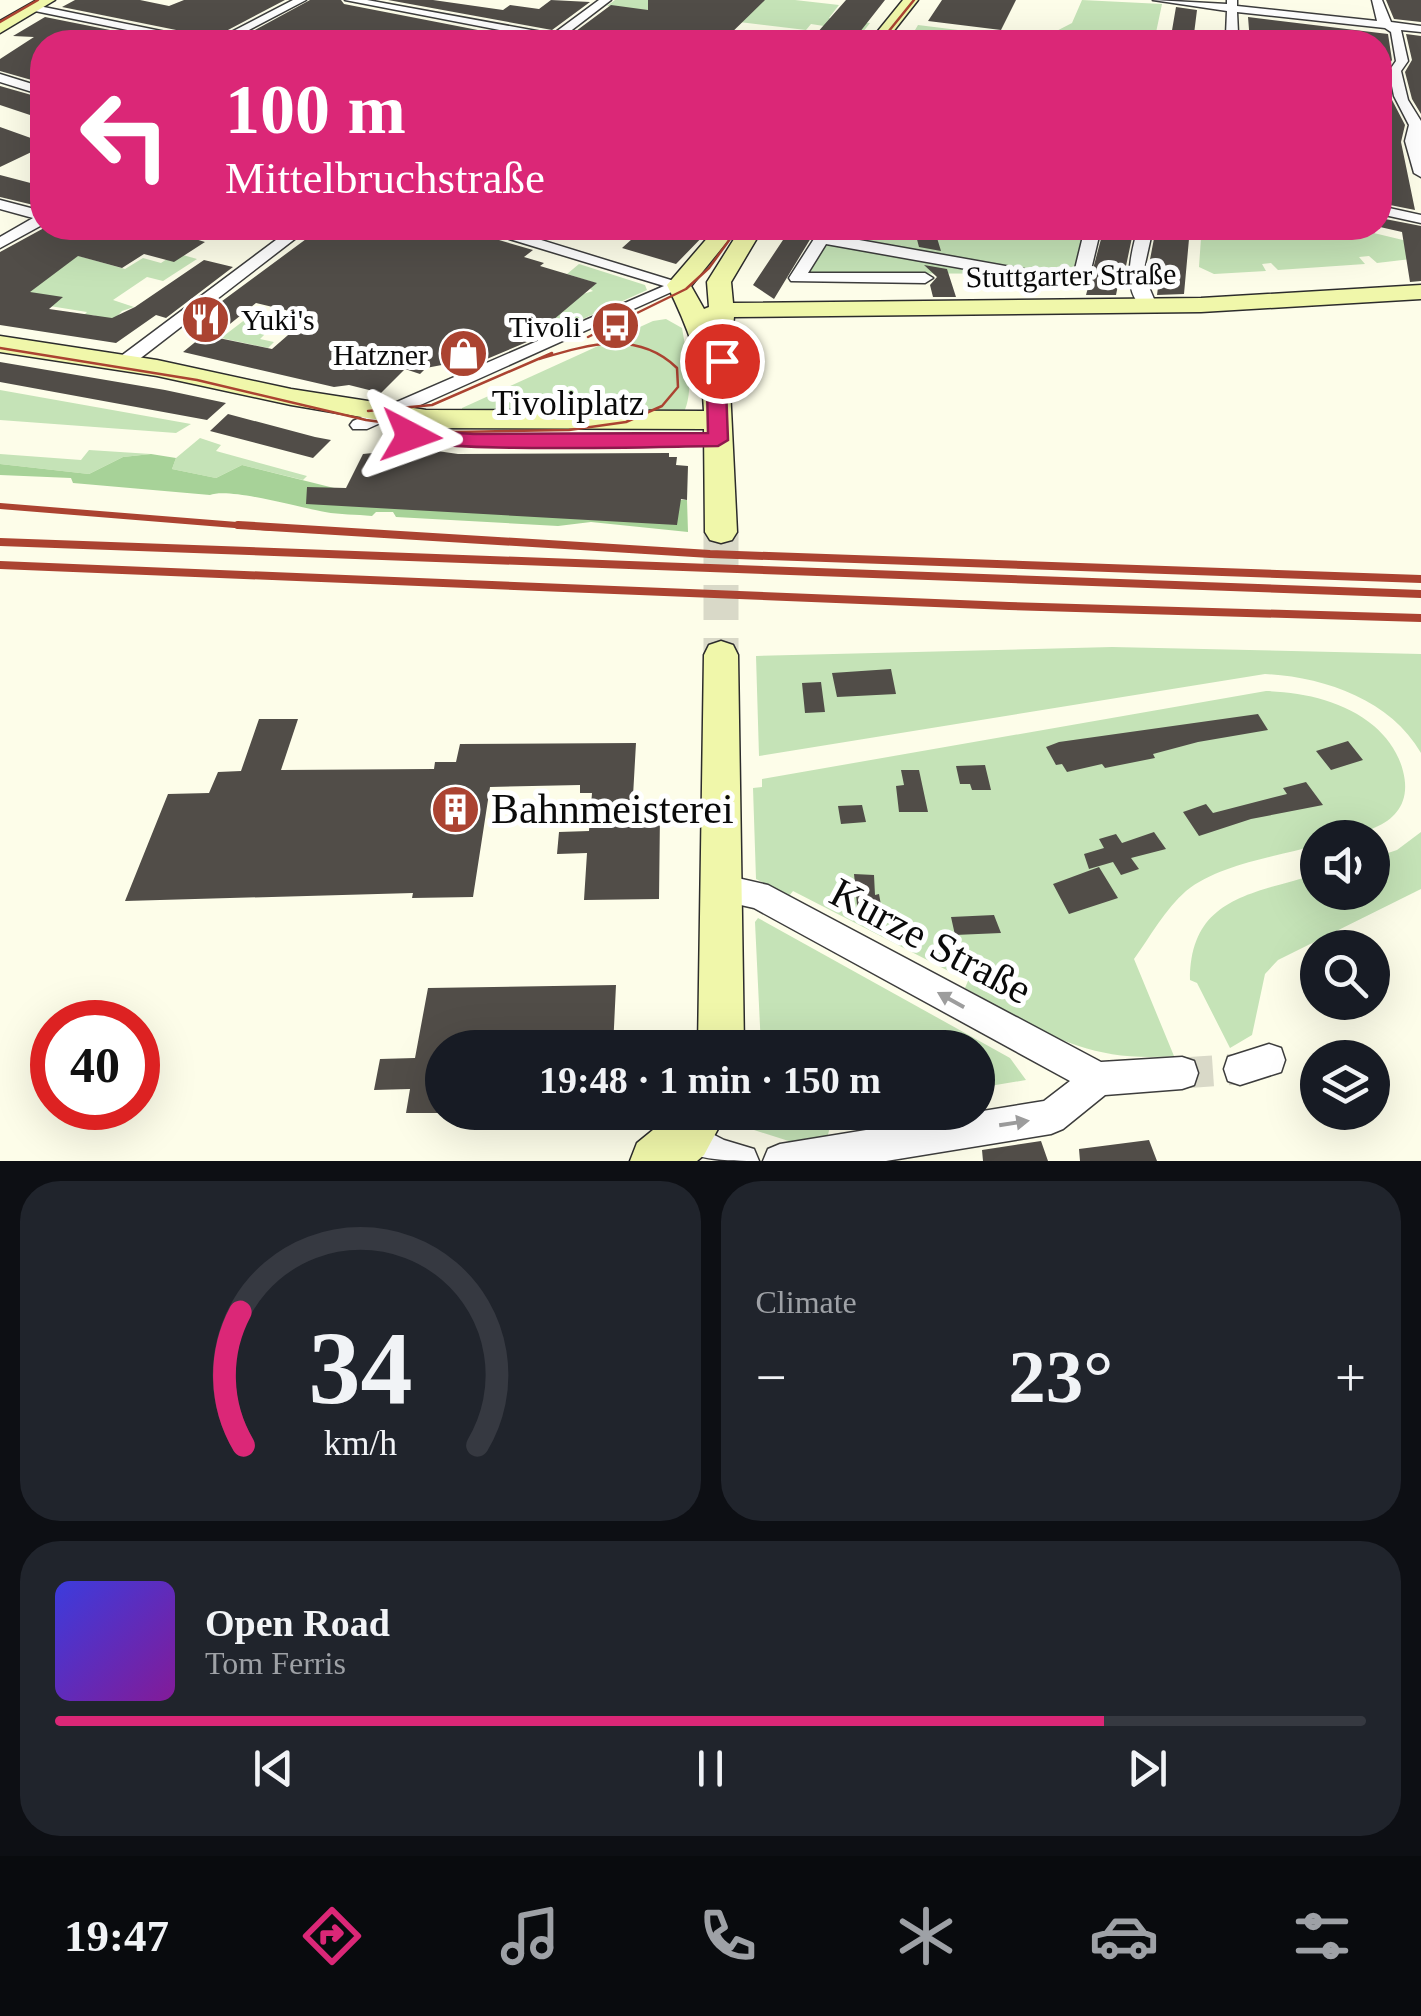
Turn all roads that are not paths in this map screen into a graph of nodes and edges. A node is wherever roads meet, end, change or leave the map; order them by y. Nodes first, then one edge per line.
1 (301, 0) edge
2 (350, 0) edge
3 (606, 0) edge
4 (910, 0) edge
5 (1158, 0) edge
6 (1378, 0) edge
7 (35, 3) edge
8 (1232, 4) edge
9 (0, 12) edge
10 (1388, 25) junction
11 (0, 28) edge
12 (1421, 29) edge
13 (149, 30) edge
14 (242, 30) edge
15 (502, 30) edge
16 (566, 30) edge
17 (886, 30) edge
18 (1232, 30) edge
19 (0, 78) edge
20 (30, 88) edge
21 (1408, 110) edge
22 (1418, 156) edge
23 (1421, 174) edge
24 (0, 204) edge
25 (30, 213) edge
26 (1392, 213) edge
27 (1421, 219) edge
28 (30, 224) edge
29 (286, 240) edge
30 (528, 240) edge
31 (717, 240) edge
32 (745, 240) edge
33 (820, 240) edge
34 (858, 240) edge
35 (1090, 240) edge
36 (1142, 240) edge
37 (0, 243) edge
38 (925, 278) dead end
39 (679, 285) junction
40 (1421, 292) edge
41 (1148, 306) junction
42 (709, 316) junction
43 (0, 344) edge
44 (122, 363) junction
45 (275, 394) junction
46 (400, 414) junction
47 (360, 425) junction
48 (718, 430) junction
49 (721, 532) tunnel mouth
50 (721, 655) tunnel mouth
51 (720, 888) junction
52 (721, 1030) edge
53 (1182, 1073) tunnel mouth
54 (1099, 1079) junction
55 (682, 1137) edge
56 (742, 1161) edge
57 (780, 1161) edge

1 - 14 street
2 - 15 street
3 - 16 street
4 - 17 main road
5 - 8 street
6 - 10 street
7 - 9 main road
7 - 11 main road
7 - 13 street
8 - 10 street
8 - 18 street
10 - 12 street
10 - 21 street
19 - 20 street
21 - 22 street
22 - 23 street
24 - 25 street
26 - 27 street
28 - 37 street
29 - 44 street
30 - 39 street
31 - 39 main road
32 - 42 main road
33 - 38 street
34 - 35 street
36 - 41 street
39 - 42 main road
39 - 46 street
40 - 41 main road, Stuttgarter Straße
41 - 42 main road, Stuttgarter Straße
42 - 48 main road
43 - 44 main road
44 - 45 main road
45 - 46 main road, Tivoliplatz
45 - 47 main road, Tivoliplatz
46 - 47 street
46 - 48 main road, Tivoliplatz
47 - 48 main road, Tivoliplatz
48 - 49 main road
50 - 51 main road
51 - 52 main road
54 -> 51 street, Kurze Straße
53 - 54 street
57 -> 54 street
55 - 56 street

